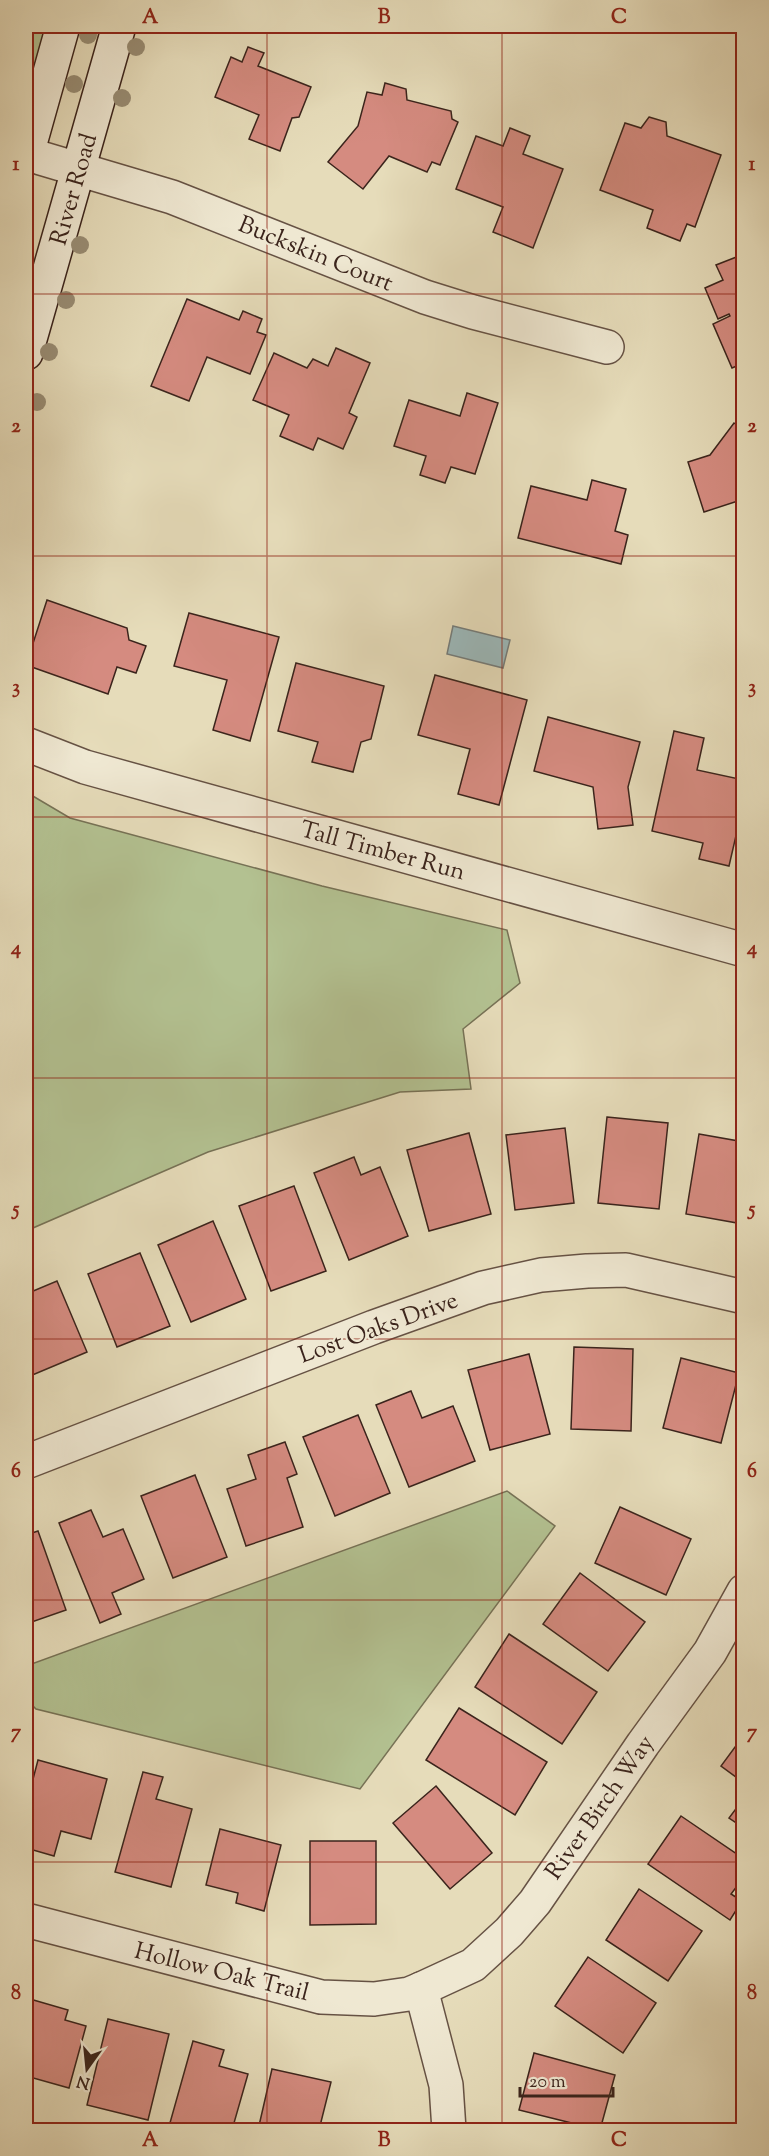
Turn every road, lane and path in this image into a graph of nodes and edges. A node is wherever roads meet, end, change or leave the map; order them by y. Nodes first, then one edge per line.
1 (63, 26) edge
2 (119, 26) edge
3 (26, 156) edge
4 (79, 169) junction
5 (607, 346) dead end
6 (26, 353) edge
7 (26, 744) edge
8 (744, 950) edge
9 (744, 1297) edge
10 (26, 1462) edge
11 (744, 1591) edge
12 (26, 1920) edge
13 (421, 1989) junction
14 (449, 2130) edge

1 - 3 street
2 - 4 street, River Road
3 - 4 street, Buckskin Court
4 - 5 street, Buckskin Court
4 - 6 street, River Road
7 - 8 street, Tall Timber Run
9 - 10 street, Lost Oaks Drive
11 - 13 street, River Birch Way
12 - 13 street, Hollow Oak Trail
13 - 14 street

